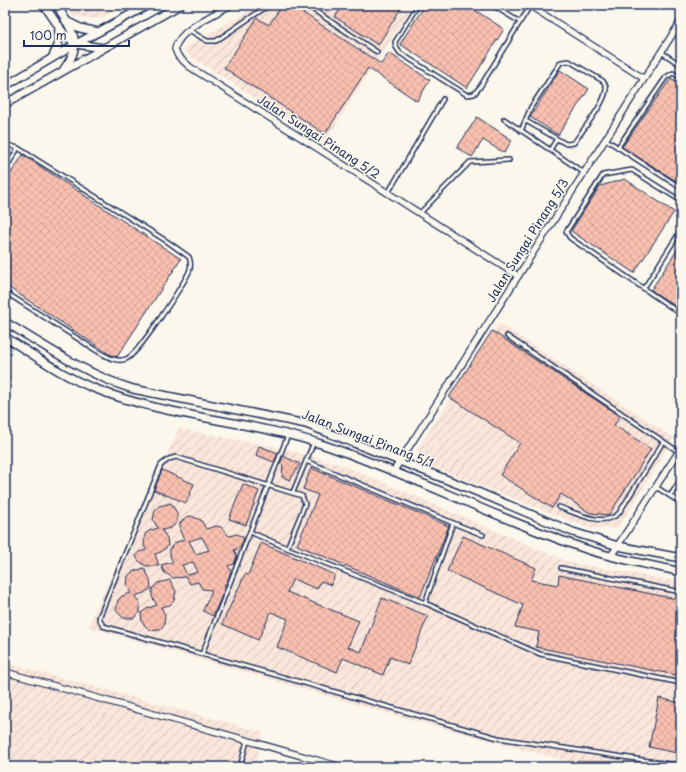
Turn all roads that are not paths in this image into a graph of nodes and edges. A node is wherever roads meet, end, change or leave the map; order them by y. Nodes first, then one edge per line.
1 (44, 5) edge
2 (148, 5) edge
3 (180, 5) edge
4 (231, 5) edge
5 (269, 5) edge
6 (306, 5) edge
7 (418, 5) edge
8 (492, 5) edge
9 (57, 6) edge
10 (530, 6) edge
11 (48, 12) junction
12 (66, 21) junction
13 (681, 21) edge
14 (520, 22) junction
15 (58, 26) junction
16 (189, 30) junction
17 (98, 32) junction
18 (76, 44) junction
19 (103, 48) junction
20 (377, 52) dead end
21 (660, 52) junction
22 (50, 60) junction
23 (681, 65) edge
24 (62, 71) junction
25 (643, 78) junction
26 (681, 78) edge
27 (5, 86) edge
28 (443, 99) dead end
29 (5, 104) edge
30 (504, 119) dead end
31 (526, 121) junction
32 (521, 131) junction
33 (605, 139) junction
34 (556, 140) junction
35 (5, 144) edge
36 (18, 148) junction
37 (618, 148) junction
38 (550, 150) junction
39 (509, 160) dead end
40 (5, 170) edge
41 (583, 172) junction
42 (681, 188) edge
43 (388, 194) junction
44 (681, 202) edge
45 (420, 214) junction
46 (681, 230) edge
47 (518, 276) junction
48 (644, 288) junction
49 (5, 292) edge
50 (681, 314) edge
51 (5, 322) edge
52 (507, 336) dead end
53 (5, 337) edge
54 (288, 435) junction
55 (314, 442) junction
56 (663, 442) junction
57 (680, 450) edge
58 (306, 461) junction
59 (400, 461) junction
60 (393, 472) junction
61 (681, 479) edge
62 (269, 485) junction
63 (656, 487) junction
64 (293, 492) junction
65 (670, 496) junction
66 (681, 503) edge
67 (559, 507) dead end
68 (453, 523) junction
69 (250, 532) junction
70 (483, 535) dead end
71 (618, 546) junction
72 (287, 548) junction
73 (611, 556) junction
74 (681, 558) edge
75 (561, 568) dead end
76 (681, 572) edge
77 (681, 592) edge
78 (425, 603) junction
79 (202, 654) junction
80 (5, 672) edge
81 (681, 683) edge
82 (247, 741) junction
83 (681, 764) edge
84 (240, 767) edge
85 (341, 767) edge

1 - 11 street
2 - 17 street
3 - 19 street
4 - 16 street, Jalan Sungai Pinang 5/2
5 - 16 lane
6 - 20 lane
7 - 14 lane
8 - 14 lane
9 - 11 street
9 - 12 street
10 - 14 lane
10 - 25 street
11 - 15 street
12 - 17 street
12 - 18 street
13 - 21 street, Jalan Sungai Pinang 5/3
15 - 18 street
15 - 22 street
16 - 43 street, Jalan Sungai Pinang 5/2
17 - 18 street
18 - 19 street
18 - 22 street
18 - 24 street
19 - 24 street
21 - 23 lane
21 - 25 street, Jalan Sungai Pinang 5/3
22 - 27 street
24 - 29 street
25 - 33 street, Jalan Sungai Pinang 5/3
26 - 37 lane
28 - 43 lane
30 - 32 lane
31 - 32 lane
31 - 34 lane
31 - 34 lane
32 - 38 lane
33 - 37 lane
33 - 41 street, Jalan Sungai Pinang 5/3
34 - 38 lane
35 - 36 lane
36 - 40 lane
36 - 49 lane
37 - 42 lane
38 - 41 lane
39 - 45 lane
41 - 47 street, Jalan Sungai Pinang 5/3
43 - 45 street, Jalan Sungai Pinang 5/2
44 - 48 lane
45 - 47 street, Jalan Sungai Pinang 5/2
46 - 48 lane
47 - 59 street, Jalan Sungai Pinang 5/3
48 - 50 lane
51 - 59 street, Jalan Sungai Pinang 5/1
52 - 56 lane
53 - 54 street, Jalan Sungai Pinang 5/1
54 - 55 street, Jalan Sungai Pinang 5/1
54 - 62 lane
55 - 58 lane
55 - 60 street, Jalan Sungai Pinang 5/1
56 - 57 lane
56 - 67 lane
57 - 63 street
58 - 64 lane
58 - 68 lane
59 - 60 street, Jalan Sungai Pinang 5/3
59 - 71 street, Jalan Sungai Pinang 5/1
60 - 73 street, Jalan Sungai Pinang 5/1
61 - 65 lane
62 - 64 lane
62 - 69 lane
62 - 79 lane
63 - 65 lane
63 - 71 street
64 - 72 lane
65 - 66 lane
68 - 70 lane
68 - 78 lane
69 - 72 lane
69 - 79 lane
71 - 73 street
71 - 74 street, Jalan Sungai Pinang 5/1
72 - 78 lane
73 - 76 street, Jalan Sungai Pinang 5/1
75 - 77 lane
78 - 81 lane
79 - 83 lane
80 - 82 street
82 - 84 lane
82 - 85 street

